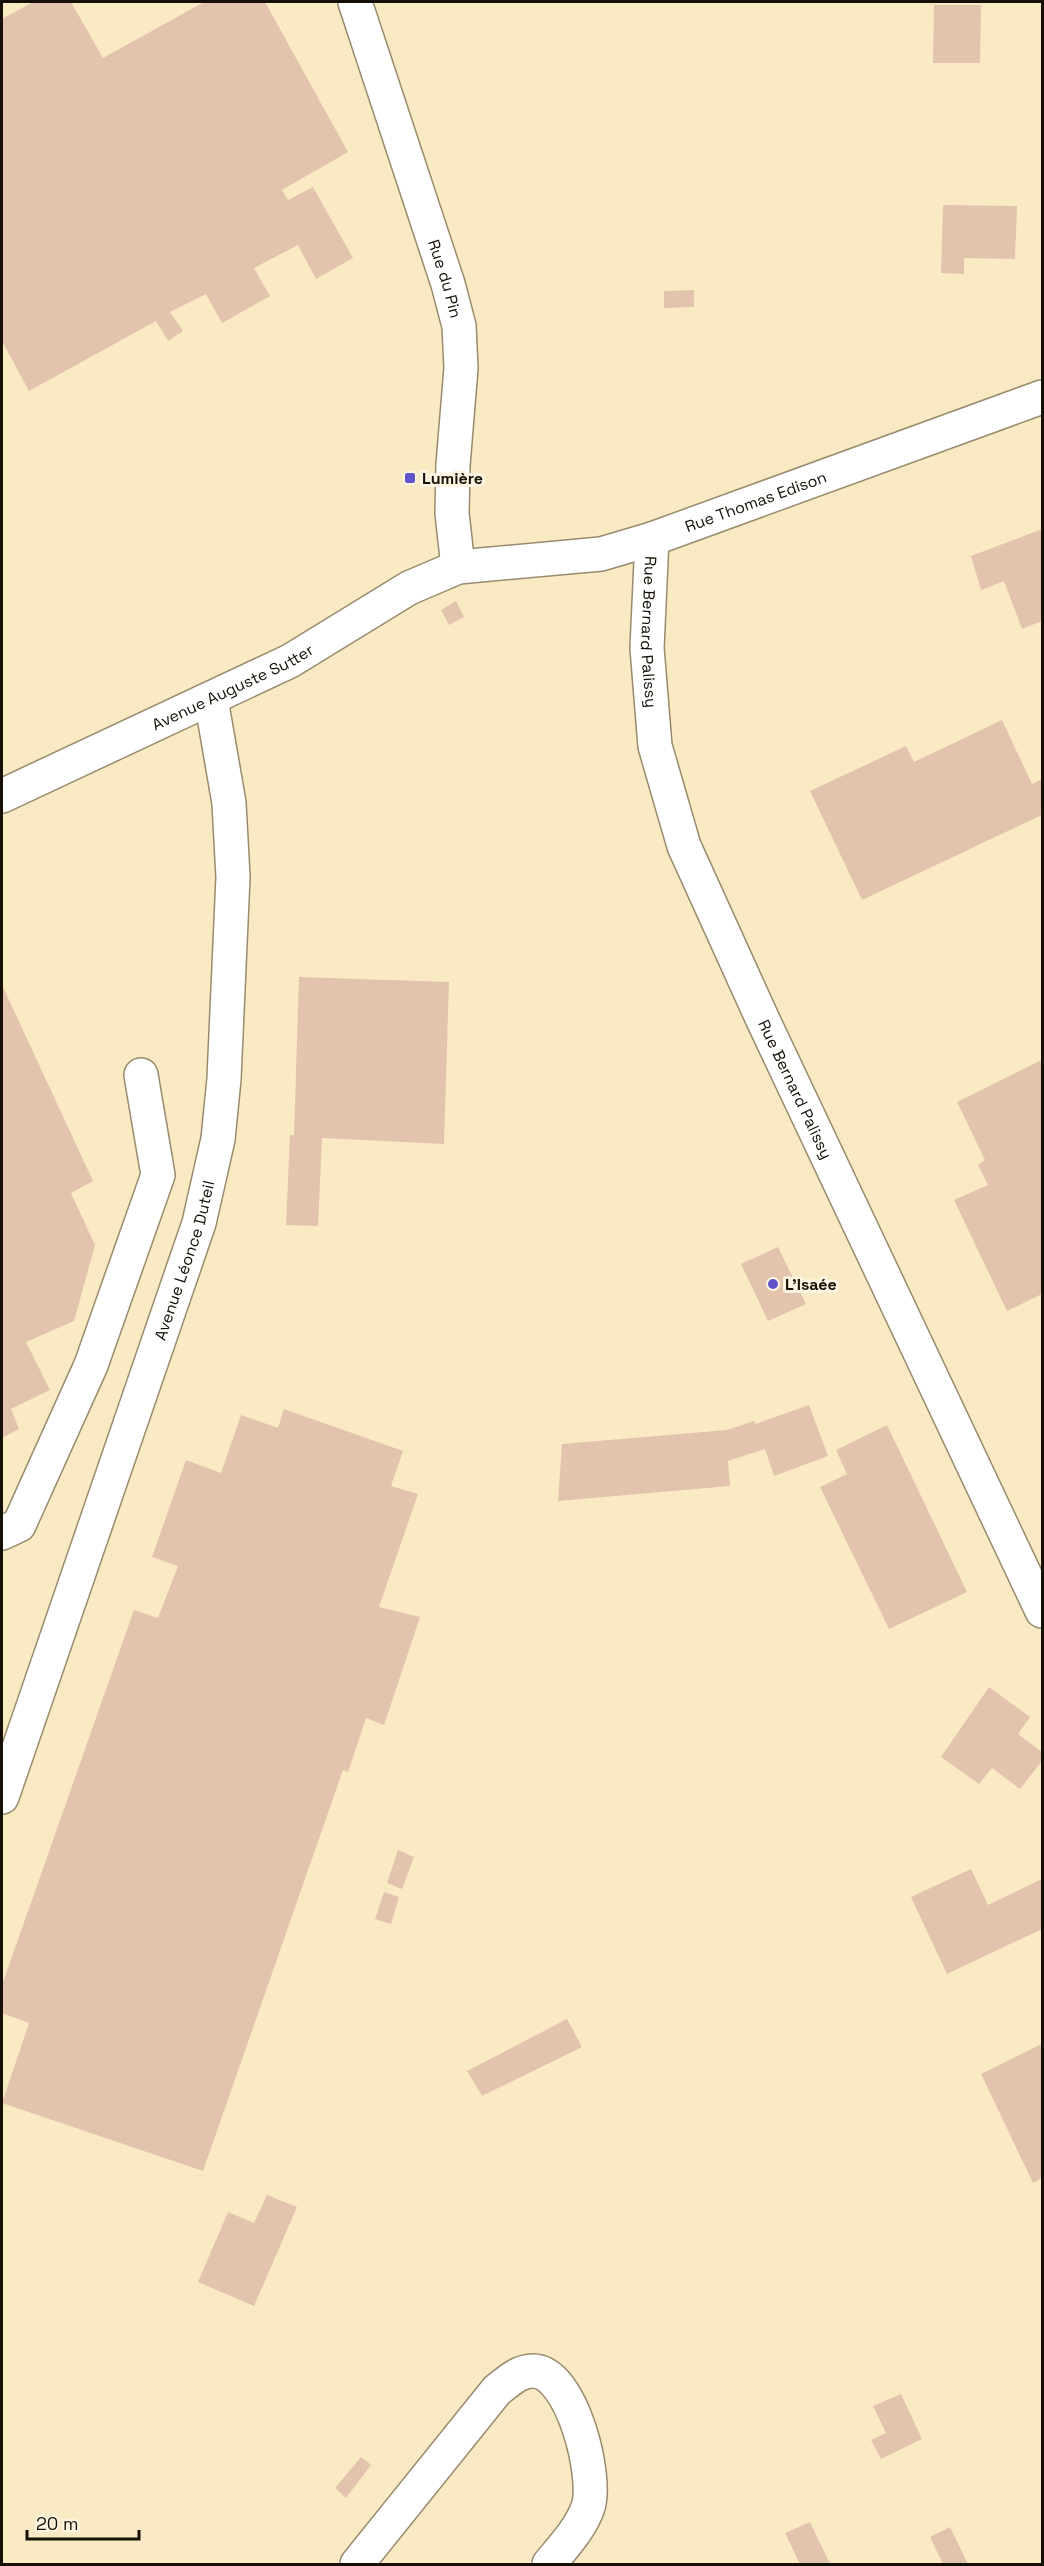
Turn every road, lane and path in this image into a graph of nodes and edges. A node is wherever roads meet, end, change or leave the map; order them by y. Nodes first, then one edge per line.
1 (355, 2) edge
2 (1042, 397) edge
3 (652, 539) junction
4 (458, 567) junction
5 (211, 699) junction
6 (2, 796) edge
7 (141, 1075) dead end
8 (2, 1533) edge
9 (1042, 1611) edge
10 (2, 1797) edge
11 (357, 2565) edge
12 (549, 2565) edge

1 - 4 street, Rue du Pin
2 - 3 street, Rue Thomas Edison
3 - 4 street, Rue Thomas Edison
3 - 9 street, Rue Bernard Palissy
4 - 5 street, Avenue Auguste Sutter
5 - 6 street, Avenue Auguste Sutter
5 - 10 street, Avenue Léonce Duteil
7 - 8 street
11 - 12 street

